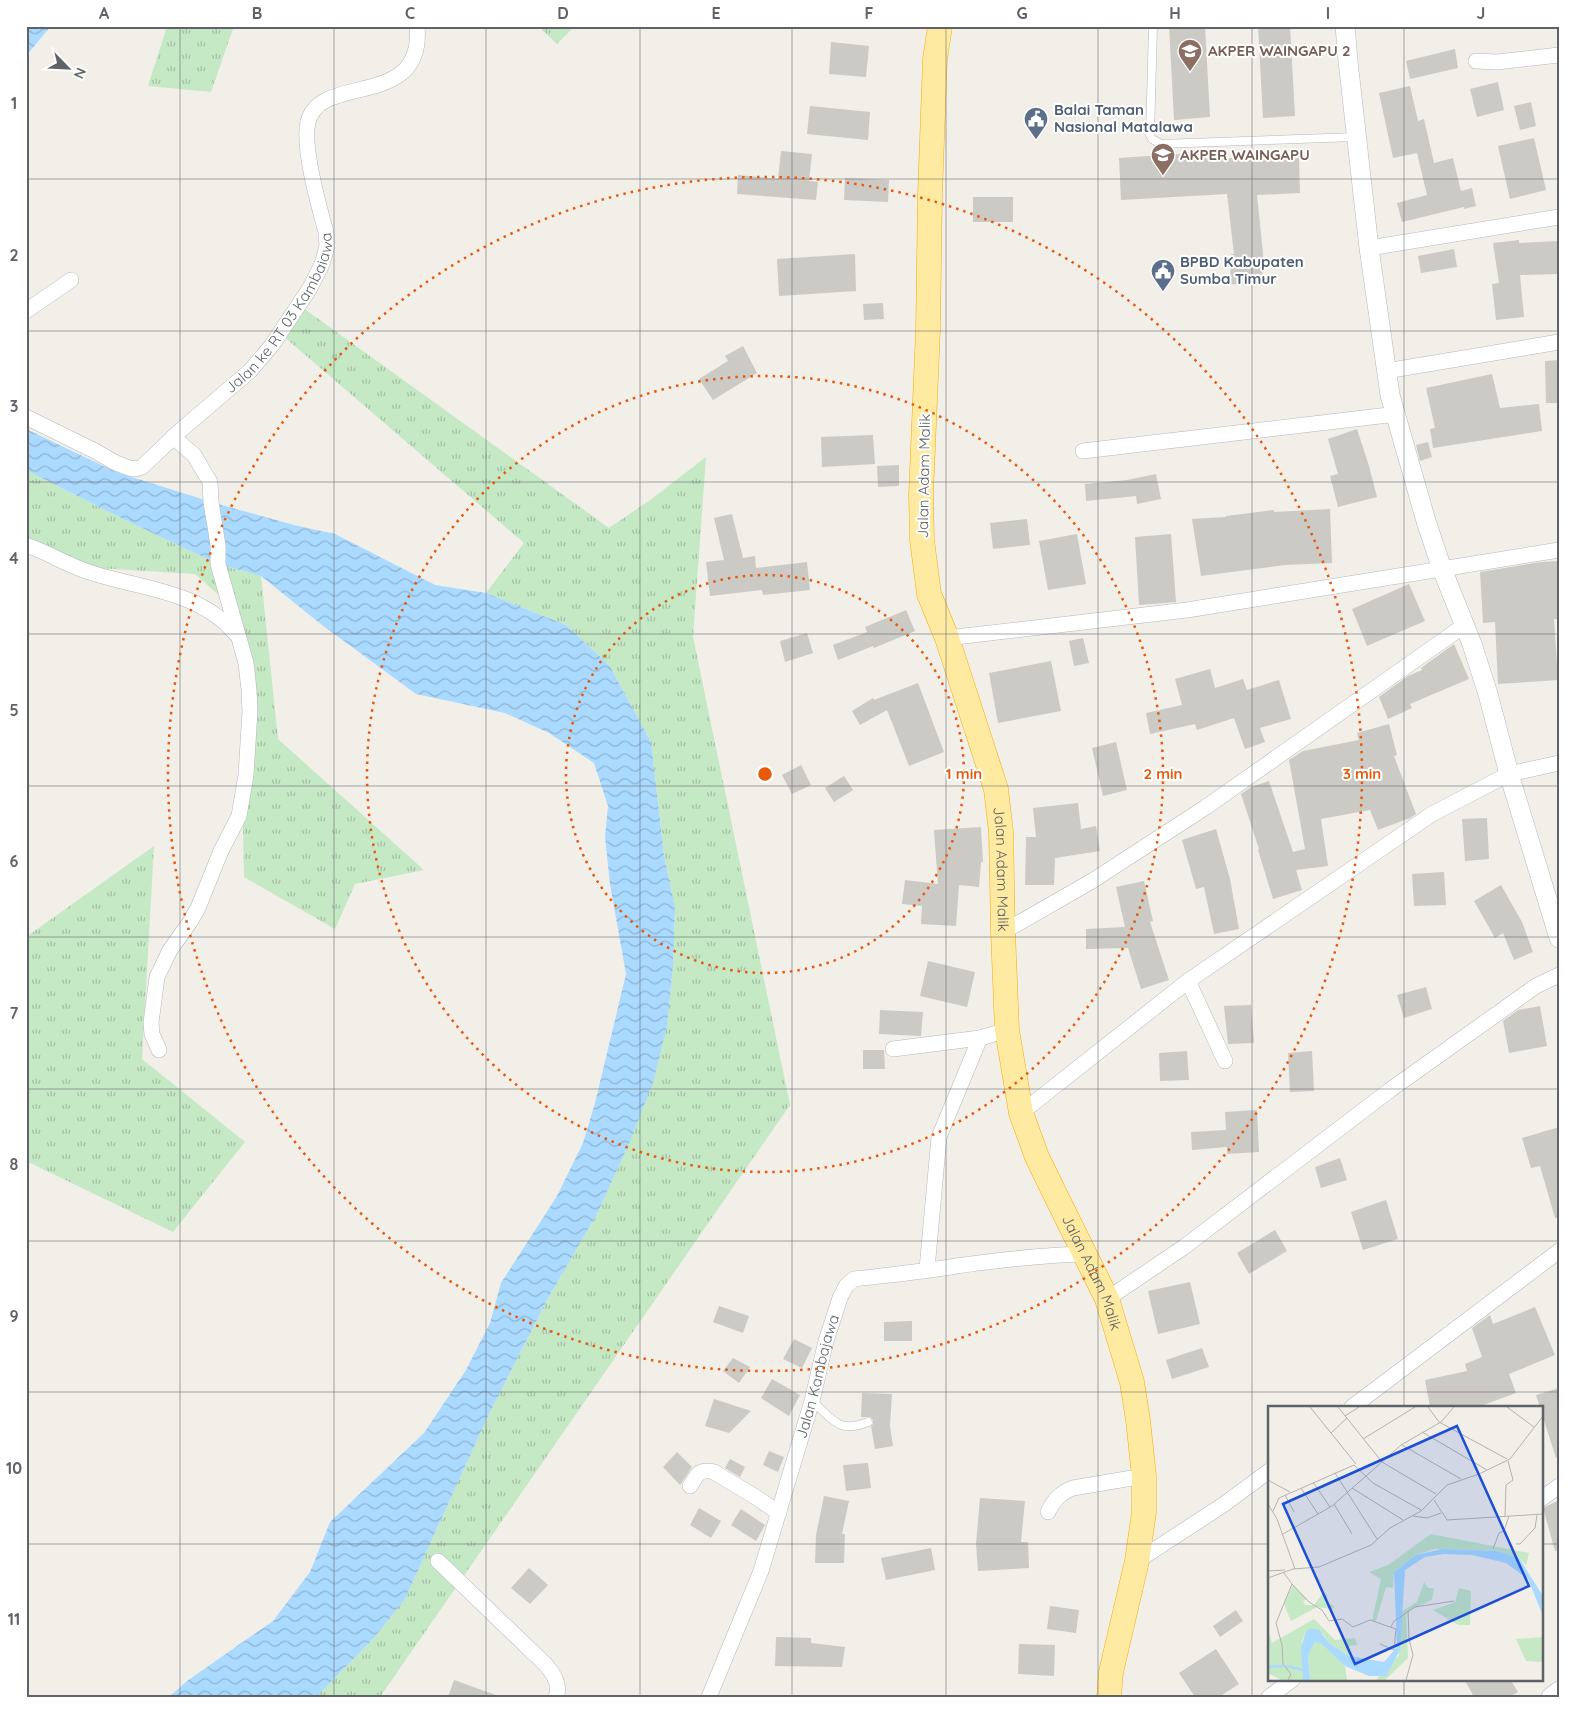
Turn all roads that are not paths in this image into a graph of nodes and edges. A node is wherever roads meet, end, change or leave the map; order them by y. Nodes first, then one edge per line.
1 (417, 26) edge
2 (940, 26) edge
3 (1153, 26) edge
4 (1345, 26) edge
5 (1559, 55) edge
6 (1476, 61) dead end
7 (1356, 137) junction
8 (1559, 216) edge
9 (1369, 248) junction
10 (71, 280) dead end
11 (26, 311) edge
12 (1559, 342) edge
13 (1386, 371) junction
14 (1397, 414) junction
15 (26, 417) edge
16 (173, 437) junction
17 (1083, 451) dead end
18 (26, 545) edge
19 (1559, 550) edge
20 (1442, 569) junction
21 (1465, 625) junction
22 (947, 638) junction
23 (240, 639) junction
24 (1559, 763) edge
25 (1509, 774) junction
26 (1003, 932) junction
27 (1559, 938) edge
28 (1559, 974) edge
29 (1188, 981) junction
30 (1007, 1030) junction
31 (980, 1038) junction
32 (894, 1049) dead end
33 (159, 1050) dead end
34 (1225, 1061) dead end
35 (1021, 1113) junction
36 (1559, 1251) edge
37 (1085, 1254) junction
38 (927, 1269) junction
39 (1107, 1299) junction
40 (812, 1401) junction
41 (1353, 1406) edge
42 (868, 1422) dead end
43 (1268, 1471) edge
44 (1144, 1476) junction
45 (690, 1486) dead end
46 (1559, 1486) edge
47 (1542, 1498) edge
48 (1048, 1512) dead end
49 (779, 1513) junction
50 (438, 1561) dead end
51 (1137, 1561) junction
52 (1292, 1680) edge
53 (1559, 1691) edge
54 (556, 1697) edge
55 (709, 1697) edge
56 (1109, 1697) edge
57 (1269, 1697) edge
58 (1551, 1697) edge

1 - 16 street, Jalan ke RT 03 Kambaiawa
2 - 22 highway, Jalan Adam Malik
3 - 7 lane
4 - 7 street
5 - 6 street
7 - 9 street
8 - 9 street
9 - 13 street
10 - 11 street
12 - 13 street
13 - 14 street
14 - 17 street
14 - 20 street
15 - 16 street, Jalan ke RT 03 Kambaiawa
16 - 23 street
18 - 23 street
19 - 20 street
20 - 21 street
20 - 22 street
21 - 25 street
21 - 26 street
22 - 26 highway, Jalan Adam Malik
23 - 33 street
24 - 25 street
25 - 27 street
25 - 29 street
26 - 30 highway, Jalan Adam Malik
28 - 39 street
29 - 34 street
29 - 35 street
30 - 31 street
30 - 35 highway, Jalan Adam Malik
31 - 32 street
31 - 38 street
35 - 37 highway, Jalan Adam Malik
36 - 41 street
37 - 38 street, Jalan Kambajawa
37 - 39 highway, Jalan Adam Malik
38 - 40 street, Jalan Kambajawa
39 - 44 highway, Jalan Adam Malik
40 - 42 lane
40 - 49 street, Jalan Kambajawa
43 - 51 street
44 - 48 street
44 - 51 highway, Jalan Adam Malik
45 - 49 street
46 - 47 street
49 - 55 street, Jalan Kambajawa
50 - 54 street
51 - 56 highway, Jalan Adam Malik
52 - 57 street
53 - 58 street

